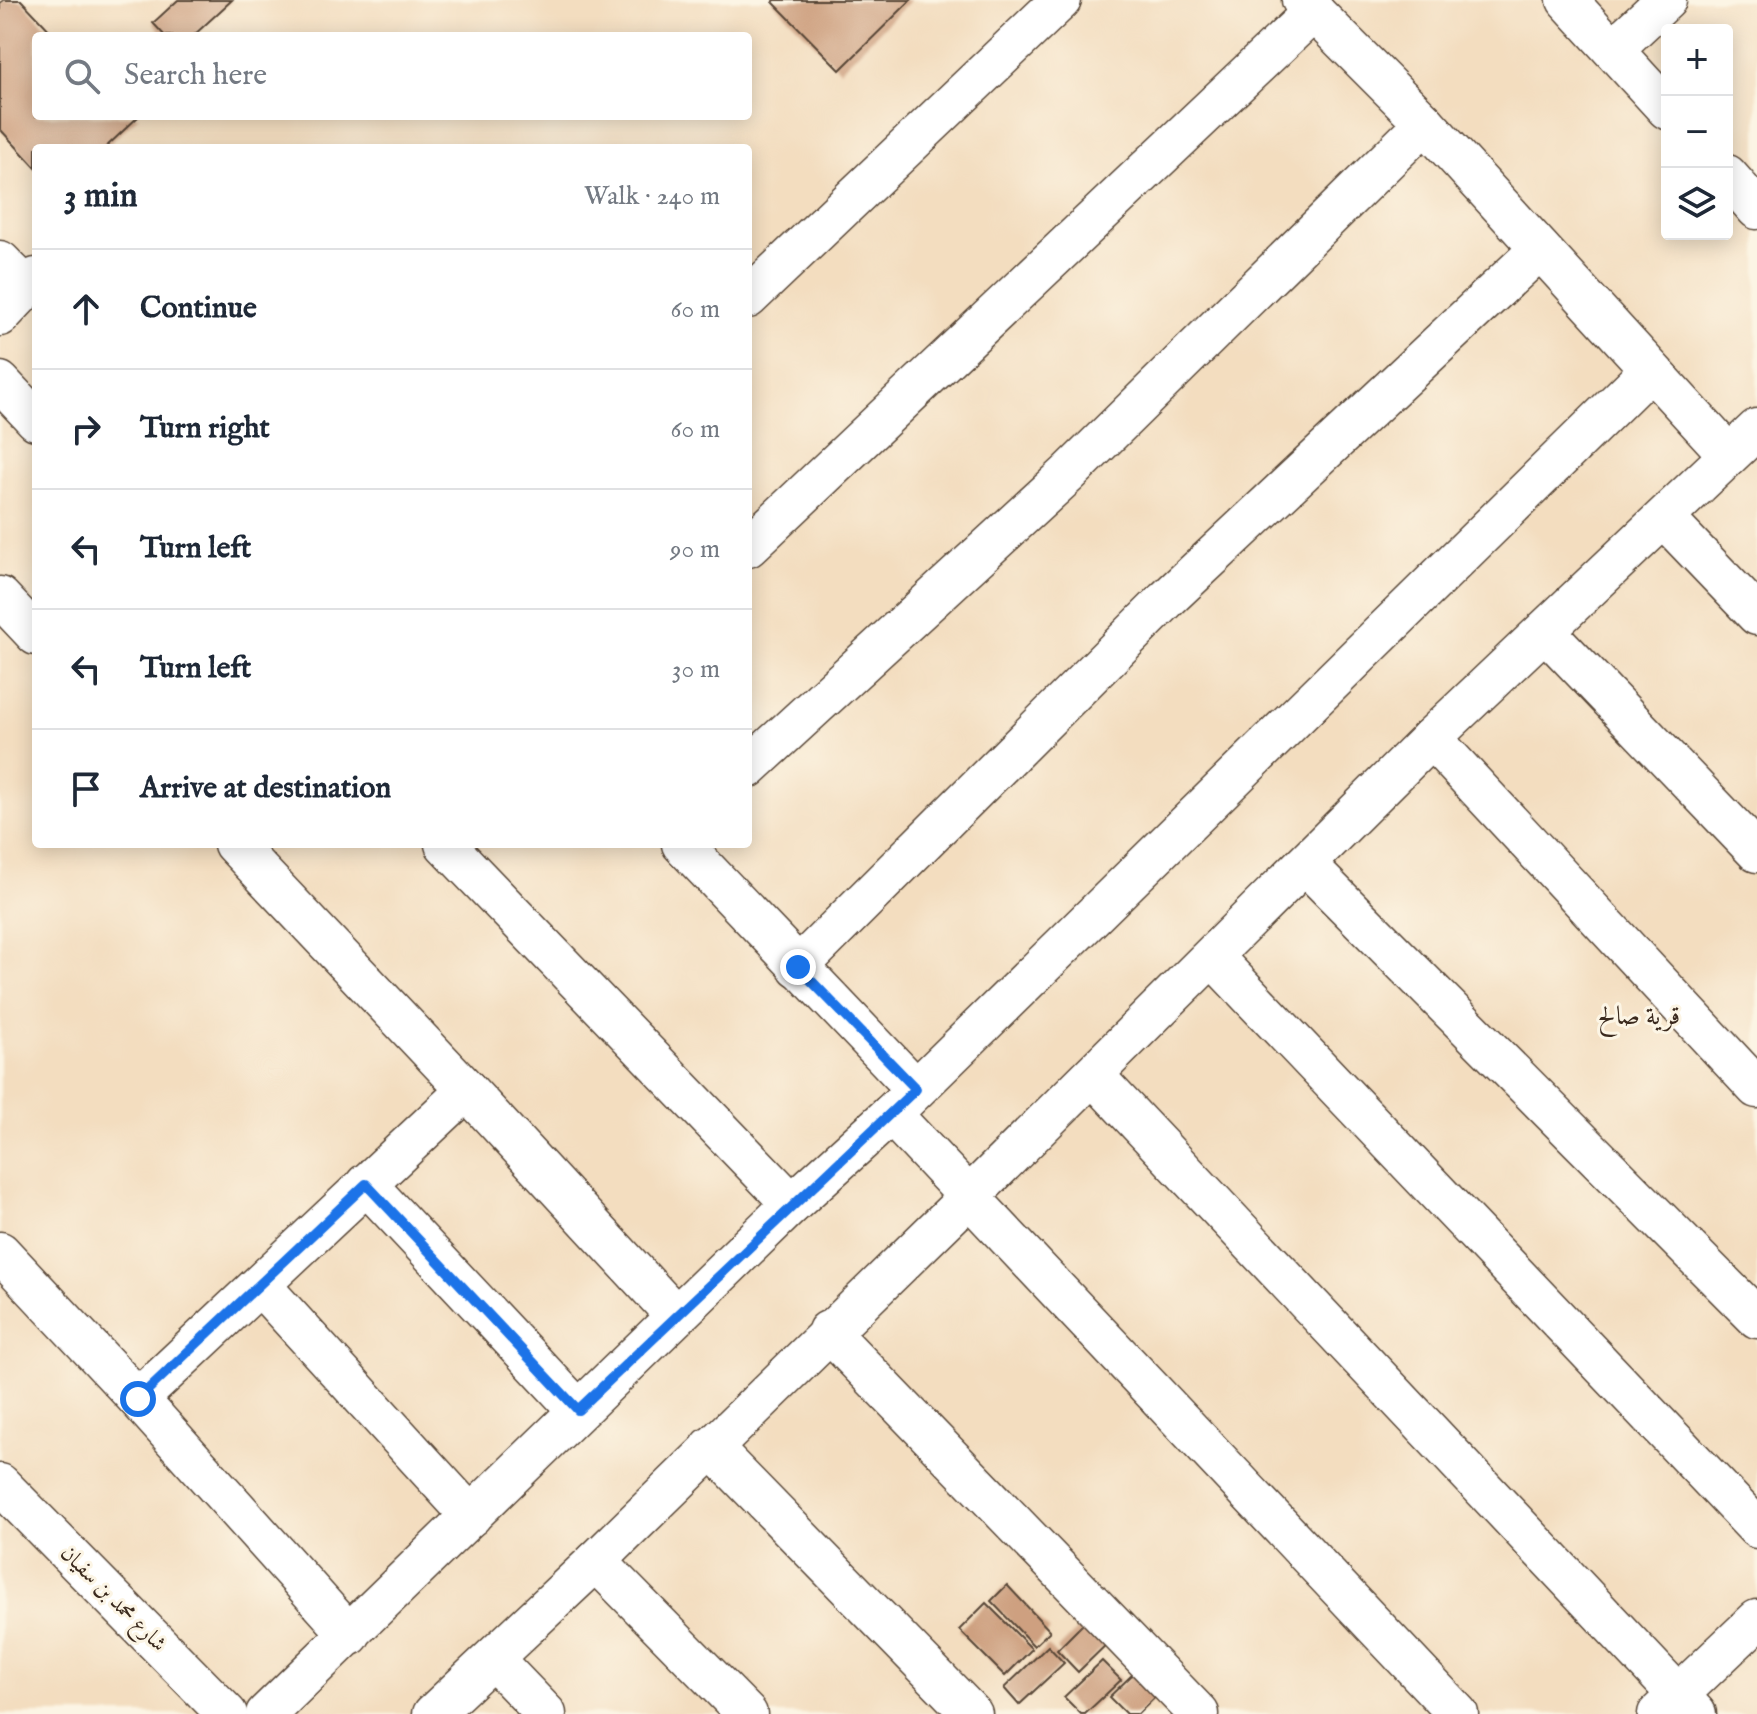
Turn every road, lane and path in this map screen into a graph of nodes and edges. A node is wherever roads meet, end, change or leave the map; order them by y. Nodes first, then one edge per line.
1 (1061, 0) edge
2 (1567, 0) edge
3 (1666, 0) edge
4 (1308, 5) edge
5 (1613, 49) junction
6 (1661, 102) edge
7 (1425, 123) junction
8 (1733, 182) edge
9 (1757, 209) edge
10 (1540, 249) junction
11 (21, 275) edge
12 (752, 294) edge
13 (0, 316) edge
14 (1649, 371) junction
15 (0, 382) edge
16 (32, 416) edge
17 (1743, 442) edge
18 (1664, 518) junction
19 (752, 543) edge
20 (0, 597) edge
21 (1757, 615) edge
22 (32, 631) edge
23 (1545, 631) junction
24 (1431, 738) junction
25 (752, 764) edge
26 (238, 848) edge
27 (449, 848) edge
28 (686, 848) edge
29 (1757, 852) edge
30 (1305, 864) junction
31 (1213, 957) junction
32 (798, 967) junction
33 (1093, 1075) junction
34 (1757, 1088) edge
35 (467, 1090) junction
36 (903, 1101) junction
37 (366, 1184) junction
38 (969, 1197) junction
39 (792, 1204) junction
40 (0, 1252) edge
41 (260, 1285) junction
42 (676, 1316) junction
43 (1757, 1318) edge
44 (828, 1331) junction
45 (138, 1399) junction
46 (578, 1410) junction
47 (711, 1447) junction
48 (0, 1484) edge
49 (471, 1516) junction
50 (1757, 1528) edge
51 (596, 1561) junction
52 (1757, 1620) edge
53 (350, 1635) junction
54 (493, 1659) junction
55 (1677, 1708) edge
56 (227, 1714) edge
57 (266, 1714) edge
58 (433, 1714) edge
59 (546, 1714) edge
60 (747, 1714) edge
61 (972, 1714) edge
62 (1199, 1714) edge
63 (1458, 1714) edge

1 - 12 street
2 - 5 street
3 - 5 street
4 - 7 street
4 - 19 street
5 - 6 street
7 - 10 street
7 - 25 street
8 - 9 street
10 - 14 street
10 - 32 street
11 - 13 street
14 - 17 street
14 - 36 street
15 - 16 street
17 - 18 street
18 - 21 street
18 - 23 street
20 - 22 street
23 - 24 street
23 - 29 street
24 - 30 street
24 - 34 street
26 - 35 street
27 - 39 street
28 - 32 street
30 - 31 street
30 - 43 street
31 - 33 street
31 - 50 street
32 - 36 street
33 - 38 street
33 - 55 street
35 - 37 street
35 - 42 street
36 - 38 street
36 - 39 street
37 - 41 street
37 - 46 street
38 - 44 street
38 - 63 street
39 - 42 street
40 - 45 street
41 - 45 street
41 - 49 street
42 - 46 street
44 - 47 street
44 - 62 street
45 - 53 street
46 - 49 street
47 - 51 street
47 - 61 street
48 - 56 street, شارع محمد بن سفيان
49 - 53 street
51 - 54 street
51 - 60 street
52 - 55 street
53 - 57 street
54 - 58 street
54 - 59 street

